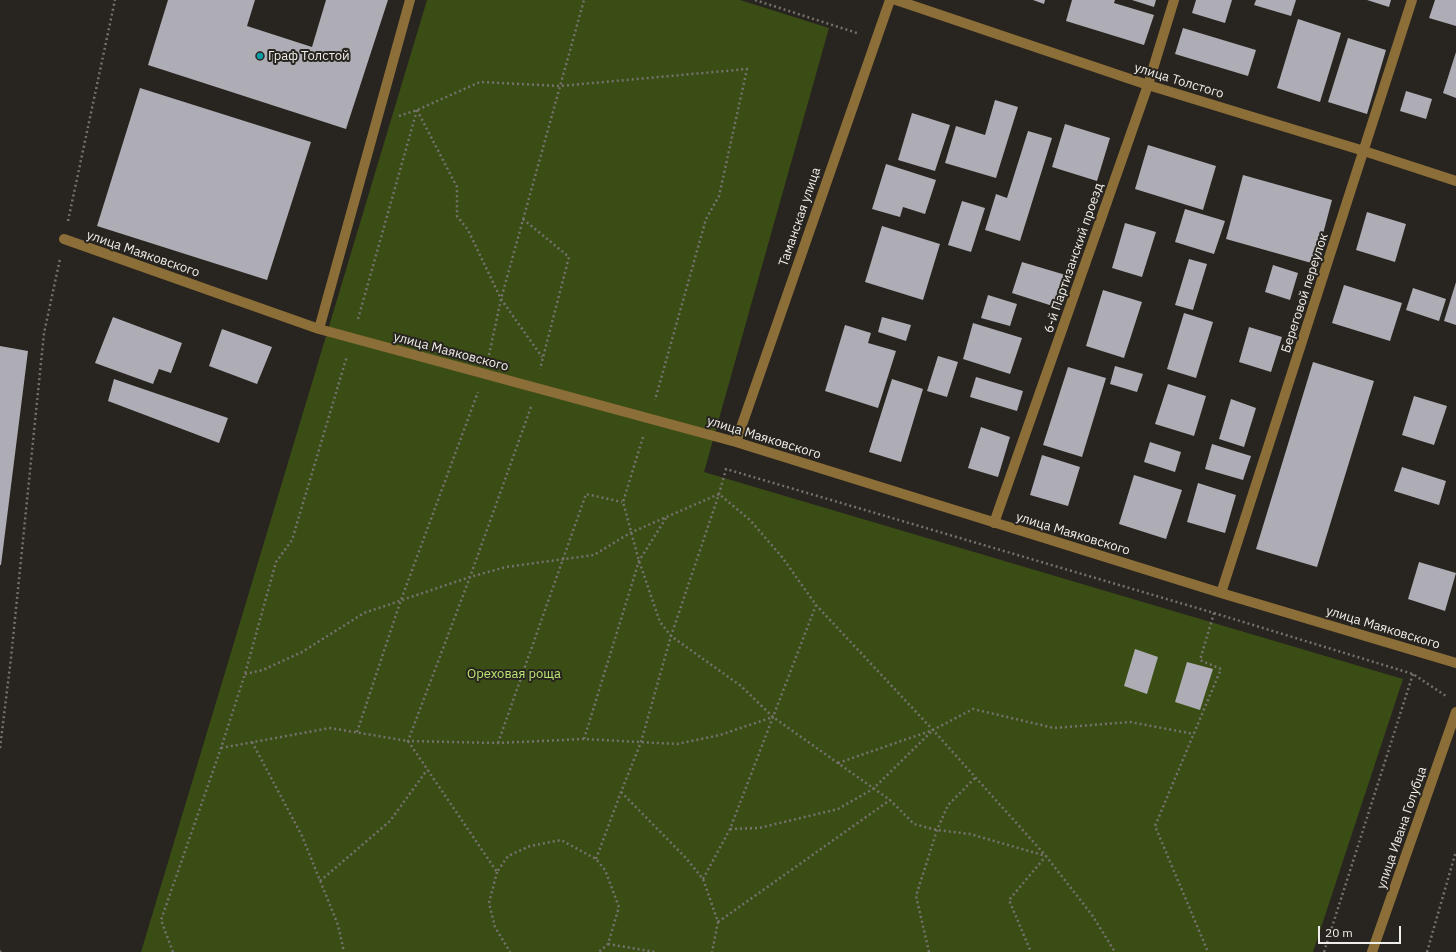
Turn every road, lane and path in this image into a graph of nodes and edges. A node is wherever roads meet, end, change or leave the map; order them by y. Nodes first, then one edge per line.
1 (115, 0) edge
2 (410, 0) edge
3 (755, 0) edge
4 (890, 0) edge
5 (896, 0) edge
6 (1174, 0) edge
7 (1412, 0) edge
8 (876, 39) junction
9 (1148, 86) junction
10 (417, 110) junction
11 (376, 125) junction
12 (1364, 151) junction
13 (1456, 181) edge
14 (523, 219) dead end
15 (64, 239) junction
16 (319, 329) junction
17 (352, 338) junction
18 (542, 357) junction
19 (536, 388) junction
20 (649, 419) junction
21 (736, 442) junction
22 (719, 494) junction
23 (622, 502) junction
24 (666, 517) junction
25 (994, 523) junction
26 (630, 533) junction
27 (563, 558) junction
28 (639, 561) junction
29 (470, 577) junction
30 (1221, 593) junction
31 (816, 605) junction
32 (1214, 613) junction
33 (671, 636) junction
34 (1456, 663) edge
35 (245, 674) junction
36 (1413, 674) junction
37 (1450, 699) dead end
38 (1456, 712) edge
39 (773, 717) junction
40 (933, 730) junction
41 (1194, 734) junction
42 (584, 739) junction
43 (408, 741) junction
44 (252, 742) junction
45 (641, 742) junction
46 (498, 743) junction
47 (0, 748) edge
48 (221, 748) junction
49 (838, 763) junction
50 (427, 770) junction
51 (975, 778) junction
52 (873, 789) junction
53 (621, 792) junction
54 (890, 800) junction
55 (730, 829) junction
56 (937, 830) junction
57 (1456, 851) edge
58 (1046, 856) junction
59 (596, 859) junction
60 (497, 872) junction
61 (703, 878) junction
62 (320, 881) junction
63 (718, 922) junction
64 (608, 944) junction
65 (173, 952) edge
66 (344, 952) edge
67 (510, 952) edge
68 (599, 952) edge
69 (655, 952) edge
70 (712, 952) edge
71 (929, 952) edge
72 (1031, 952) edge
73 (1114, 952) edge
74 (1208, 952) edge
75 (1324, 952) edge
76 (1372, 952) edge
77 (1427, 952) edge

1 - 15 path
2 - 11 street
3 - 8 path
4 - 8 street, Таманская улица
5 - 9 street, улица Толстого
6 - 9 street, 6-й Партизанский проезд
7 - 12 street, Береговой переулок
8 - 21 street, Таманская улица
9 - 12 street, улица Толстого
9 - 25 street, 6-й Партизанский проезд
10 - 11 path
10 - 17 path
10 - 18 path
10 - 20 path
11 - 16 street
12 - 13 street, улица Толстого
12 - 30 street, Береговой переулок
14 - 18 path
15 - 16 street, улица Маяковского
15 - 47 path
16 - 17 street, улица Маяковского
17 - 19 street, улица Маяковского
17 - 35 path
18 - 19 path
19 - 20 street, улица Маяковского
19 - 29 path
20 - 21 street, улица Маяковского
20 - 23 path
21 - 25 street, улица Маяковского
22 - 24 path
22 - 31 path
22 - 32 path
22 - 33 path
23 - 26 path
23 - 27 path
24 - 26 path
24 - 28 path
25 - 30 street, улица Маяковского
26 - 27 path
26 - 28 path
27 - 29 path
27 - 46 path
28 - 33 path
28 - 42 path
29 - 35 path
29 - 43 path
30 - 34 street, улица Маяковского
31 - 39 path
31 - 40 path
32 - 36 path
32 - 41 path
33 - 39 path
33 - 45 path
35 - 48 path
36 - 37 path
36 - 75 path
38 - 76 street, улица Ивана Голубца
39 - 45 path
39 - 49 path
39 - 55 path
40 - 41 path
40 - 49 path
40 - 51 path
40 - 52 path
41 - 74 path
42 - 45 path
42 - 46 path
43 - 44 path
43 - 46 path
43 - 50 path
44 - 48 path
44 - 62 path
45 - 53 path
48 - 65 path
49 - 52 path
50 - 60 path
50 - 62 path
51 - 56 path
51 - 58 path
52 - 54 path
52 - 55 path
53 - 59 path
53 - 61 path
54 - 56 path
54 - 63 path
55 - 61 path
56 - 58 path
56 - 71 path
57 - 77 path
58 - 72 path
58 - 73 path
59 - 60 path
59 - 64 path
60 - 67 path
61 - 63 path
62 - 66 path
63 - 70 path
64 - 68 path
64 - 69 path

